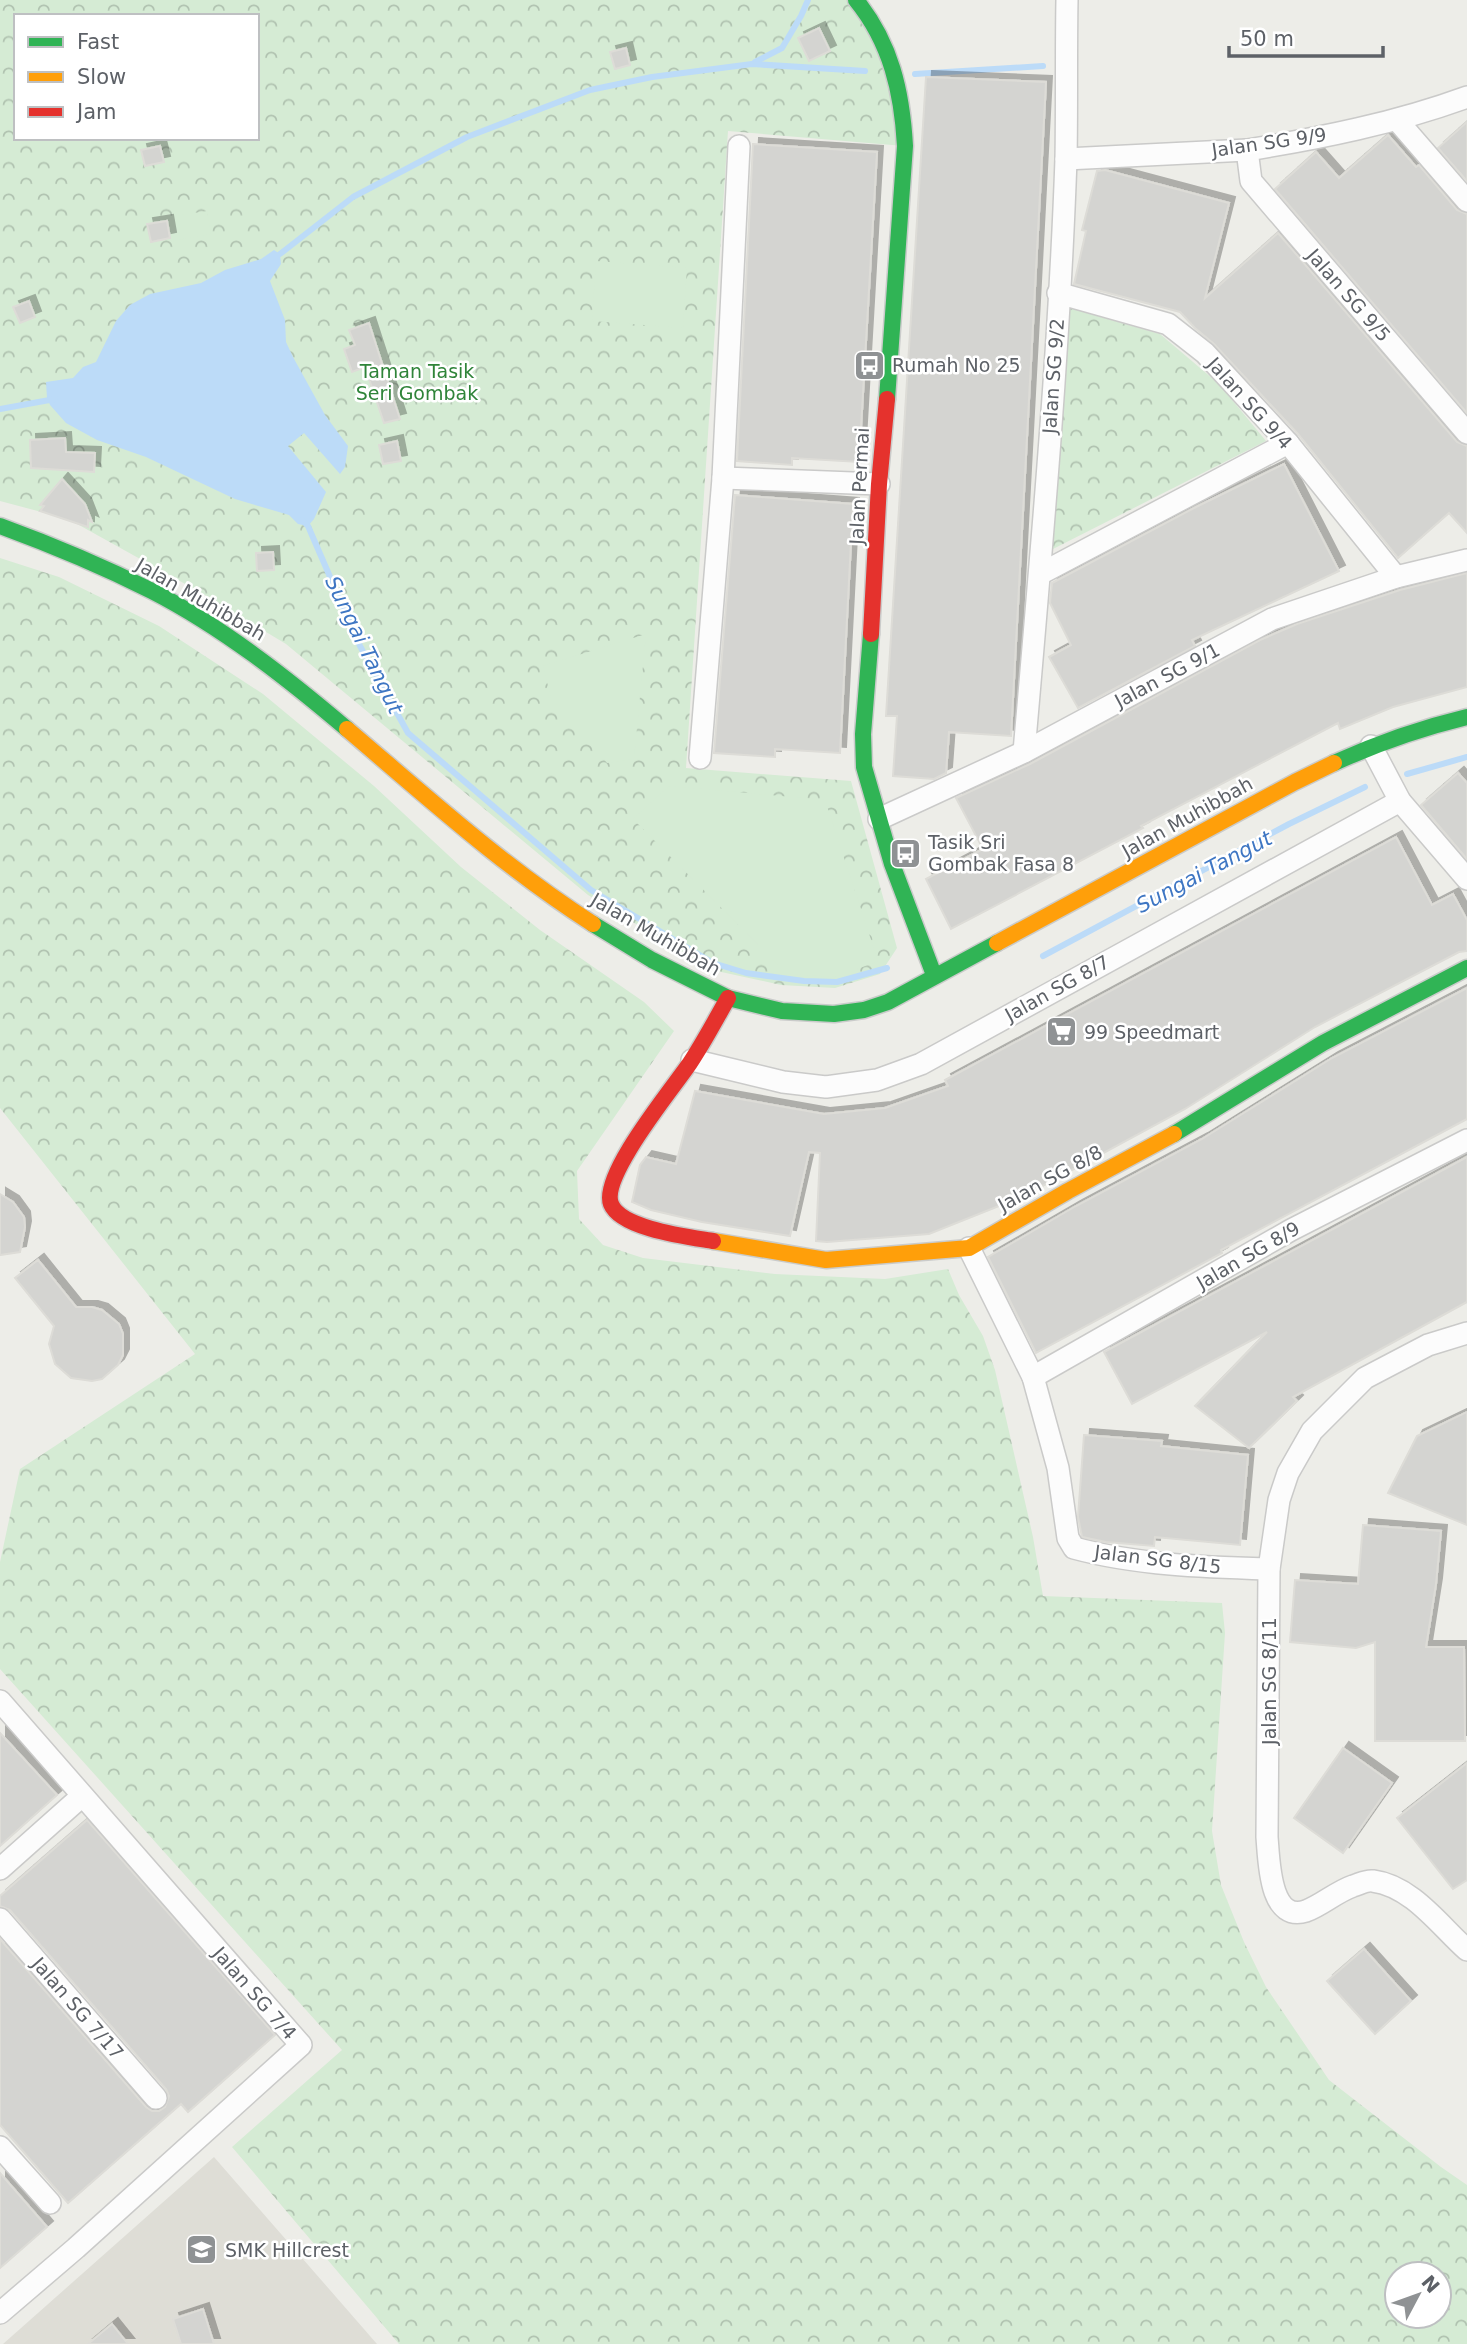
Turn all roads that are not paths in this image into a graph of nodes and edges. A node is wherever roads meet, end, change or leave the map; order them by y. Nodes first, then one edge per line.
1 (856, 0) edge
2 (1066, 0) edge
3 (1467, 97) edge
4 (1397, 120) junction
5 (739, 146) dead end
6 (1247, 150) junction
7 (1066, 159) junction
8 (1467, 201) edge
9 (1058, 293) junction
10 (1467, 433) edge
11 (1288, 443) junction
12 (723, 478) junction
13 (879, 484) junction
14 (0, 526) edge
15 (1467, 560) edge
16 (1040, 574) junction
17 (1396, 578) junction
18 (1467, 717) edge
19 (1371, 746) junction
20 (1024, 752) junction
21 (700, 758) dead end
22 (1400, 801) junction
23 (879, 819) junction
24 (1467, 879) edge
25 (1467, 968) edge
26 (934, 975) junction
27 (728, 998) junction
28 (692, 1060) junction
29 (1467, 1140) edge
30 (969, 1248) junction
31 (1467, 1332) edge
32 (1032, 1377) junction
33 (1269, 1569) junction
34 (0, 1701) edge
35 (82, 1796) junction
36 (0, 1869) edge
37 (0, 1919) edge
38 (1467, 1950) edge
39 (156, 2098) dead end
40 (0, 2147) edge
41 (50, 2203) dead end
42 (0, 2313) edge

1 - 13 street, Jalan Permai
2 - 7 street, Jalan SG 9/2
3 - 4 street, Jalan SG 9/9
4 - 6 street, Jalan SG 9/9
4 - 8 street
5 - 12 street
6 - 7 street, Jalan SG 9/9
6 - 10 street, Jalan SG 9/5
7 - 9 street, Jalan SG 9/2
9 - 11 street, Jalan SG 9/4
9 - 16 street, Jalan SG 9/2
11 - 16 street
11 - 17 street, Jalan SG 9/4
12 - 13 street
12 - 21 street
13 - 23 street, Jalan Permai
14 - 27 street, Jalan Muhibbah
15 - 17 street, Jalan SG 9/1
16 - 20 street, Jalan SG 9/2
17 - 20 street, Jalan SG 9/1
18 - 19 street, Jalan Muhibbah
19 - 22 street
19 - 26 street, Jalan Muhibbah
20 - 23 street, Jalan SG 9/1
22 - 24 street
22 - 28 street, Jalan SG 8/7
23 - 26 street, Jalan Permai
25 - 30 street, Jalan SG 8/8
26 - 27 street, Jalan Muhibbah
27 - 28 street
28 - 30 street, Jalan SG 8/8
29 - 32 street, Jalan SG 8/9
30 - 32 street, Jalan SG 8/15
31 - 33 street, Jalan SG 8/11
32 - 33 street, Jalan SG 8/15
33 - 38 street, Jalan SG 8/11
34 - 35 street, Jalan SG 7/4
35 - 36 street
35 - 42 street, Jalan SG 7/4
37 - 39 street, Jalan SG 7/17
40 - 41 street

